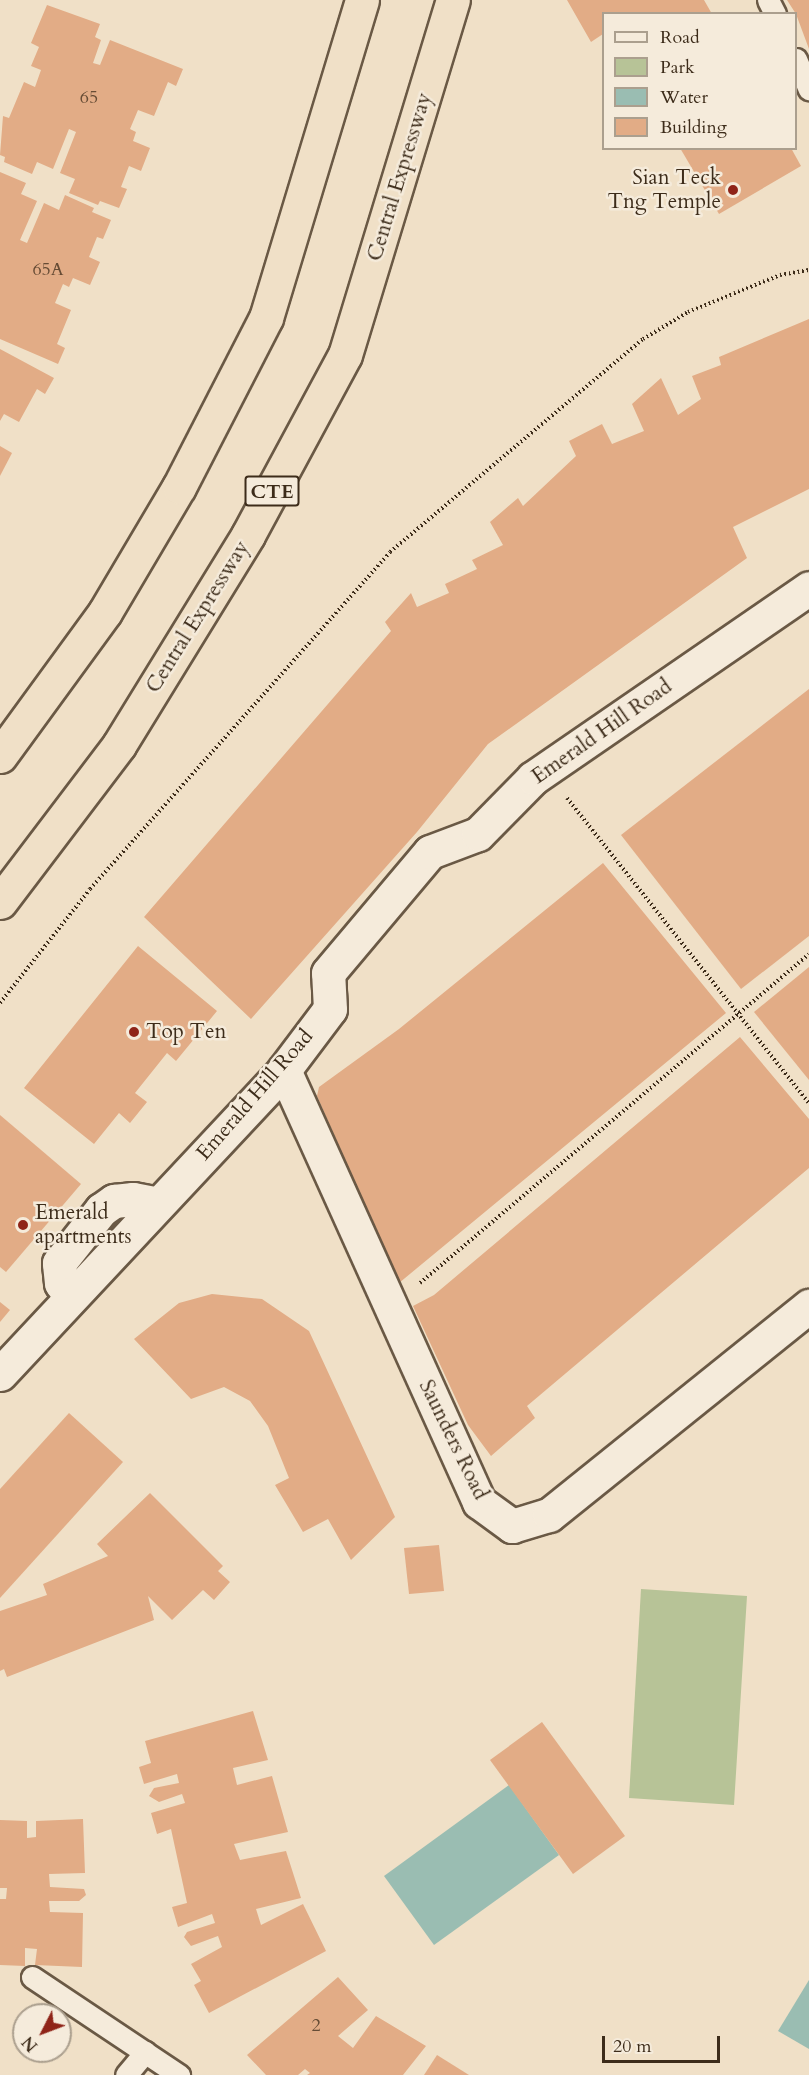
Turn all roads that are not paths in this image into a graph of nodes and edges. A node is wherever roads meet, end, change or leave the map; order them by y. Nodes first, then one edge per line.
1 (362, 0) edge
2 (453, 0) edge
3 (797, 63) edge
4 (809, 89) edge
5 (809, 588) edge
6 (0, 756) edge
7 (0, 902) edge
8 (284, 1070) junction
9 (809, 1306) edge
10 (0, 1374) edge
11 (32, 1977) dead end
12 (145, 2052) junction
13 (126, 2075) edge
14 (179, 2075) edge

1 - 6 highway
2 - 7 highway, Central Expressway / CTE
3 - 4 lane
5 - 8 street, Emerald Hill Road
8 - 9 street, Saunders Road
8 - 10 street, Emerald Hill Road
11 - 12 lane
12 - 13 lane
12 - 14 lane

